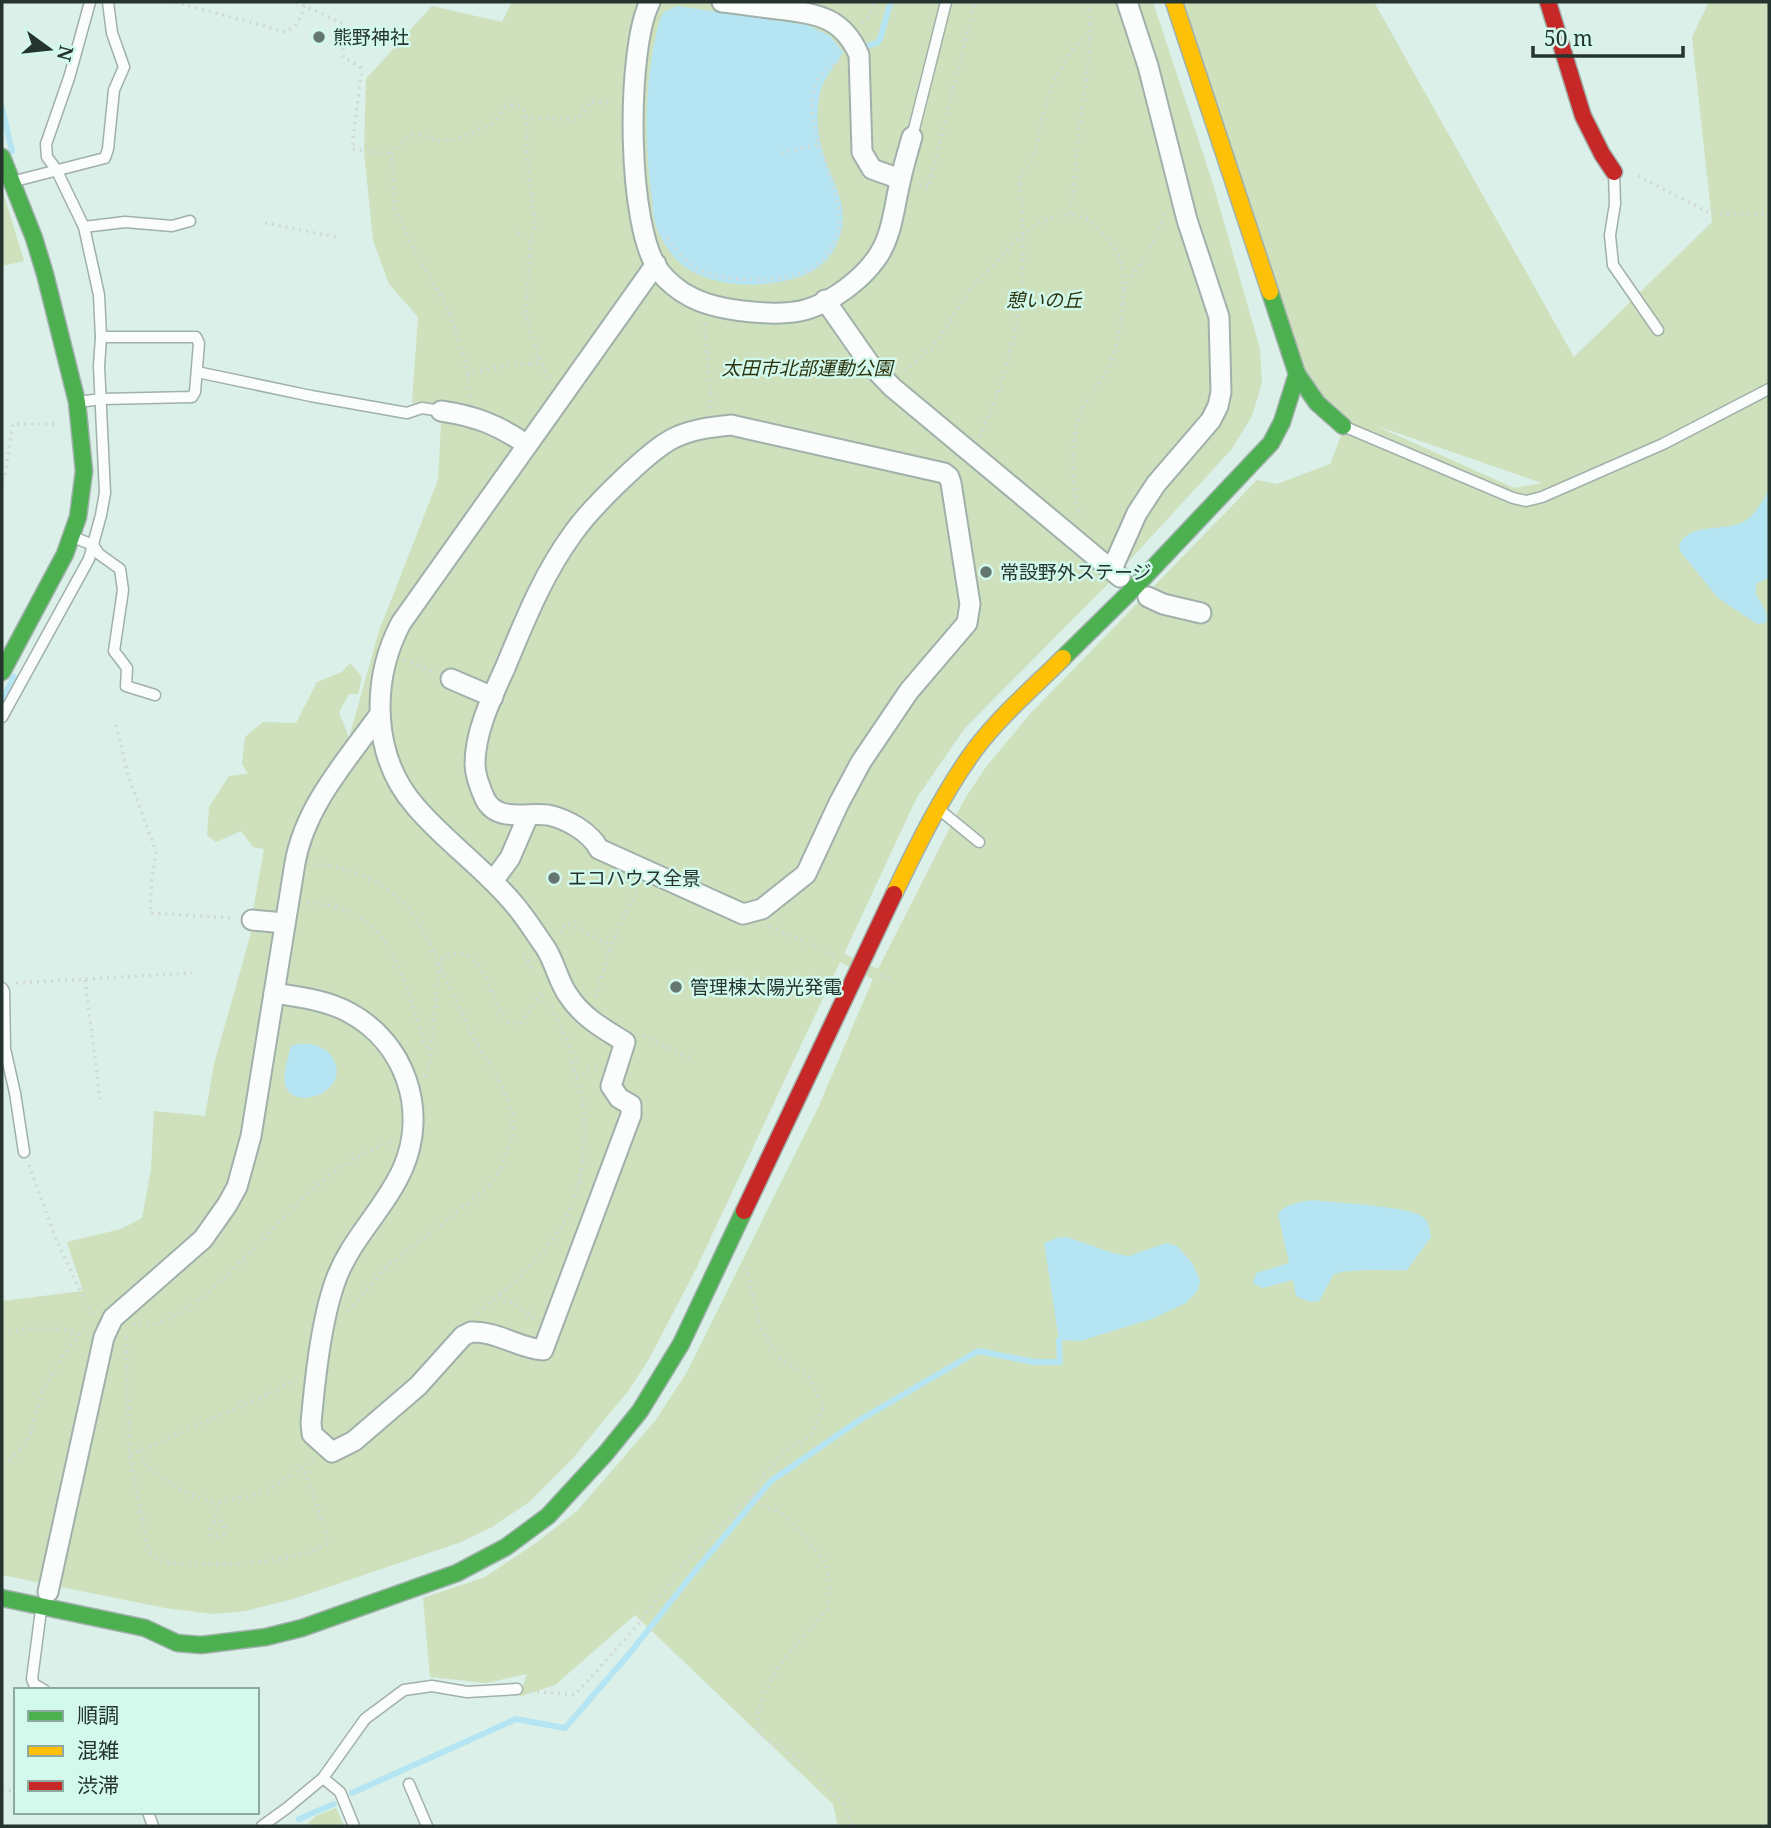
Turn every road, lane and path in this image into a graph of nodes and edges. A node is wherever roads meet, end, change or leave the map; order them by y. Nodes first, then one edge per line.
1 (90, 2) edge
2 (108, 2) edge
3 (175, 2) edge
4 (296, 2) edge
5 (722, 2) edge
6 (874, 2) edge
7 (946, 2) edge
8 (975, 2) edge
9 (1089, 2) edge
10 (1127, 2) edge
11 (1174, 2) edge
12 (1548, 2) edge
13 (644, 4) edge
14 (305, 6) junction
15 (1090, 33) junction
16 (849, 37) junction
17 (859, 55) junction
18 (633, 107) junction
19 (525, 117) junction
20 (912, 137) joint
21 (818, 145) junction
22 (781, 153) dead end
23 (391, 154) junction
24 (2, 157) edge
25 (56, 169) junction
26 (1614, 172) junction
27 (901, 179) junction
28 (10, 182) junction
29 (1166, 212) dead end
30 (1071, 213) junction
31 (1769, 214) edge
32 (190, 221) dead end
33 (265, 223) dead end
34 (84, 227) junction
35 (664, 229) dead end
36 (518, 233) dead end
37 (1022, 235) junction
38 (336, 237) dead end
39 (531, 241) junction
40 (656, 264) junction
41 (1123, 289) junction
42 (825, 300) junction
43 (705, 303) junction
44 (1658, 330) dead end
45 (101, 337) junction
46 (540, 361) junction
47 (197, 372) junction
48 (1297, 374) junction
49 (467, 375) junction
50 (889, 384) junction
51 (1769, 389) edge
52 (565, 391) junction
53 (102, 398) junction
54 (78, 402) junction
55 (441, 411) joint
56 (473, 416) junction
57 (81, 424) junction
58 (1343, 426) joint
59 (713, 427) junction
60 (527, 444) junction
61 (972, 453) junction
62 (2, 480) edge
63 (1081, 521) dead end
64 (72, 537) junction
65 (93, 545) junction
66 (1147, 597) dead end
67 (1201, 613) dead end
68 (399, 658) dead end
69 (2, 672) edge
70 (451, 679) joint
71 (155, 695) dead end
72 (493, 697) junction
73 (380, 714) junction
74 (2, 717) edge
75 (116, 725) dead end
76 (938, 808) junction
77 (528, 816) junction
78 (979, 842) dead end
79 (295, 863) junction
80 (646, 870) junction
81 (493, 881) junction
82 (288, 902) junction
83 (743, 914) junction
84 (252, 920) joint
85 (285, 923) junction
86 (611, 946) junction
87 (544, 947) junction
88 (523, 954) dead end
89 (847, 961) dead end
90 (440, 966) junction
91 (192, 973) dead end
92 (558, 975) junction
93 (85, 980) junction
94 (16, 983) dead end
95 (2, 988) edge
96 (274, 993) junction
97 (584, 1014) junction
98 (561, 1029) dead end
99 (3, 1049) edge
100 (430, 1052) junction
101 (575, 1075) dead end
102 (409, 1086) junction
103 (100, 1099) dead end
104 (411, 1141) junction
105 (24, 1152) joint
106 (745, 1260) dead end
107 (499, 1295) junction
108 (345, 1316) dead end
109 (93, 1318) dead end
110 (118, 1320) junction
111 (553, 1327) junction
112 (471, 1332) junction
113 (2, 1335) edge
114 (318, 1368) junction
115 (140, 1451) junction
116 (332, 1452) junction
117 (130, 1455) junction
118 (2, 1462) edge
119 (304, 1468) junction
120 (752, 1494) junction
121 (217, 1503) junction
122 (214, 1522) junction
123 (2, 1598) edge
124 (44, 1599) junction
125 (41, 1688) edge
126 (517, 1689) joint
127 (323, 1778) junction
128 (409, 1784) dead end
129 (262, 1826) edge
130 (354, 1826) edge
131 (427, 1826) edge
132 (852, 1826) edge

1 - 25 lane
2 - 25 lane
3 - 14 path
4 - 14 path
5 - 16 street
6 - 16 path
7 - 20 lane
8 - 27 path
9 - 15 path
10 - 61 street
11 - 48 street
12 - 26 street
13 - 18 street
14 - 23 path
15 - 30 path
15 - 37 path
16 - 17 street
17 - 21 path
17 - 27 street
18 - 19 path
18 - 40 street
19 - 23 path
19 - 39 path
20 - 27 street
21 - 22 path
21 - 35 path
23 - 49 path
24 - 28 street
25 - 28 lane
25 - 34 lane
26 - 31 path
26 - 44 lane
27 - 42 street
28 - 54 street
29 - 41 path
30 - 37 path
30 - 41 path
32 - 34 lane
33 - 38 path
34 - 45 lane
36 - 39 path
37 - 50 path
37 - 61 path
39 - 46 path
40 - 43 street
40 - 52 street
41 - 63 path
42 - 43 street
42 - 50 street
43 - 59 path
45 - 47 lane
45 - 53 lane
46 - 49 path
46 - 52 path
47 - 53 lane
47 - 55 lane
48 - 58 street
48 - 76 street
49 - 56 path
50 - 61 street
51 - 58 lane
52 - 60 street
53 - 54 lane
53 - 65 lane
54 - 57 street
55 - 56 street
56 - 60 street
57 - 62 path
57 - 64 street
59 - 72 street
59 - 83 street
60 - 73 street
64 - 65 lane
64 - 69 street
65 - 71 lane
65 - 74 lane
66 - 67 street
68 - 70 path
70 - 72 street
72 - 77 street
73 - 79 street
73 - 81 street
75 - 84 path
76 - 78 lane
76 - 124 street
77 - 80 street
77 - 81 street
79 - 82 street
79 - 90 path
80 - 83 street
80 - 86 path
81 - 87 street
82 - 85 street
82 - 100 path
83 - 89 path
84 - 85 street
85 - 96 street
86 - 87 path
86 - 97 path
87 - 88 path
87 - 92 street
90 - 92 path
90 - 100 path
90 - 108 path
91 - 93 path
92 - 97 street
93 - 94 path
93 - 103 path
95 - 99 lane
96 - 102 street
96 - 110 street
97 - 98 path
97 - 111 street
99 - 105 lane
100 - 102 path
101 - 107 path
102 - 104 street
104 - 110 path
104 - 114 street
105 - 109 path
106 - 120 path
107 - 111 path
107 - 112 path
110 - 117 path
110 - 124 street
111 - 112 street
112 - 116 street
113 - 118 path
114 - 115 path
114 - 116 street
115 - 117 path
115 - 121 path
116 - 119 path
117 - 119 path
119 - 121 path
120 - 126 path
120 - 132 path
121 - 122 path
122 - 122 path
123 - 124 street
124 - 125 lane
126 - 127 lane
127 - 129 lane
127 - 130 lane
128 - 131 lane

